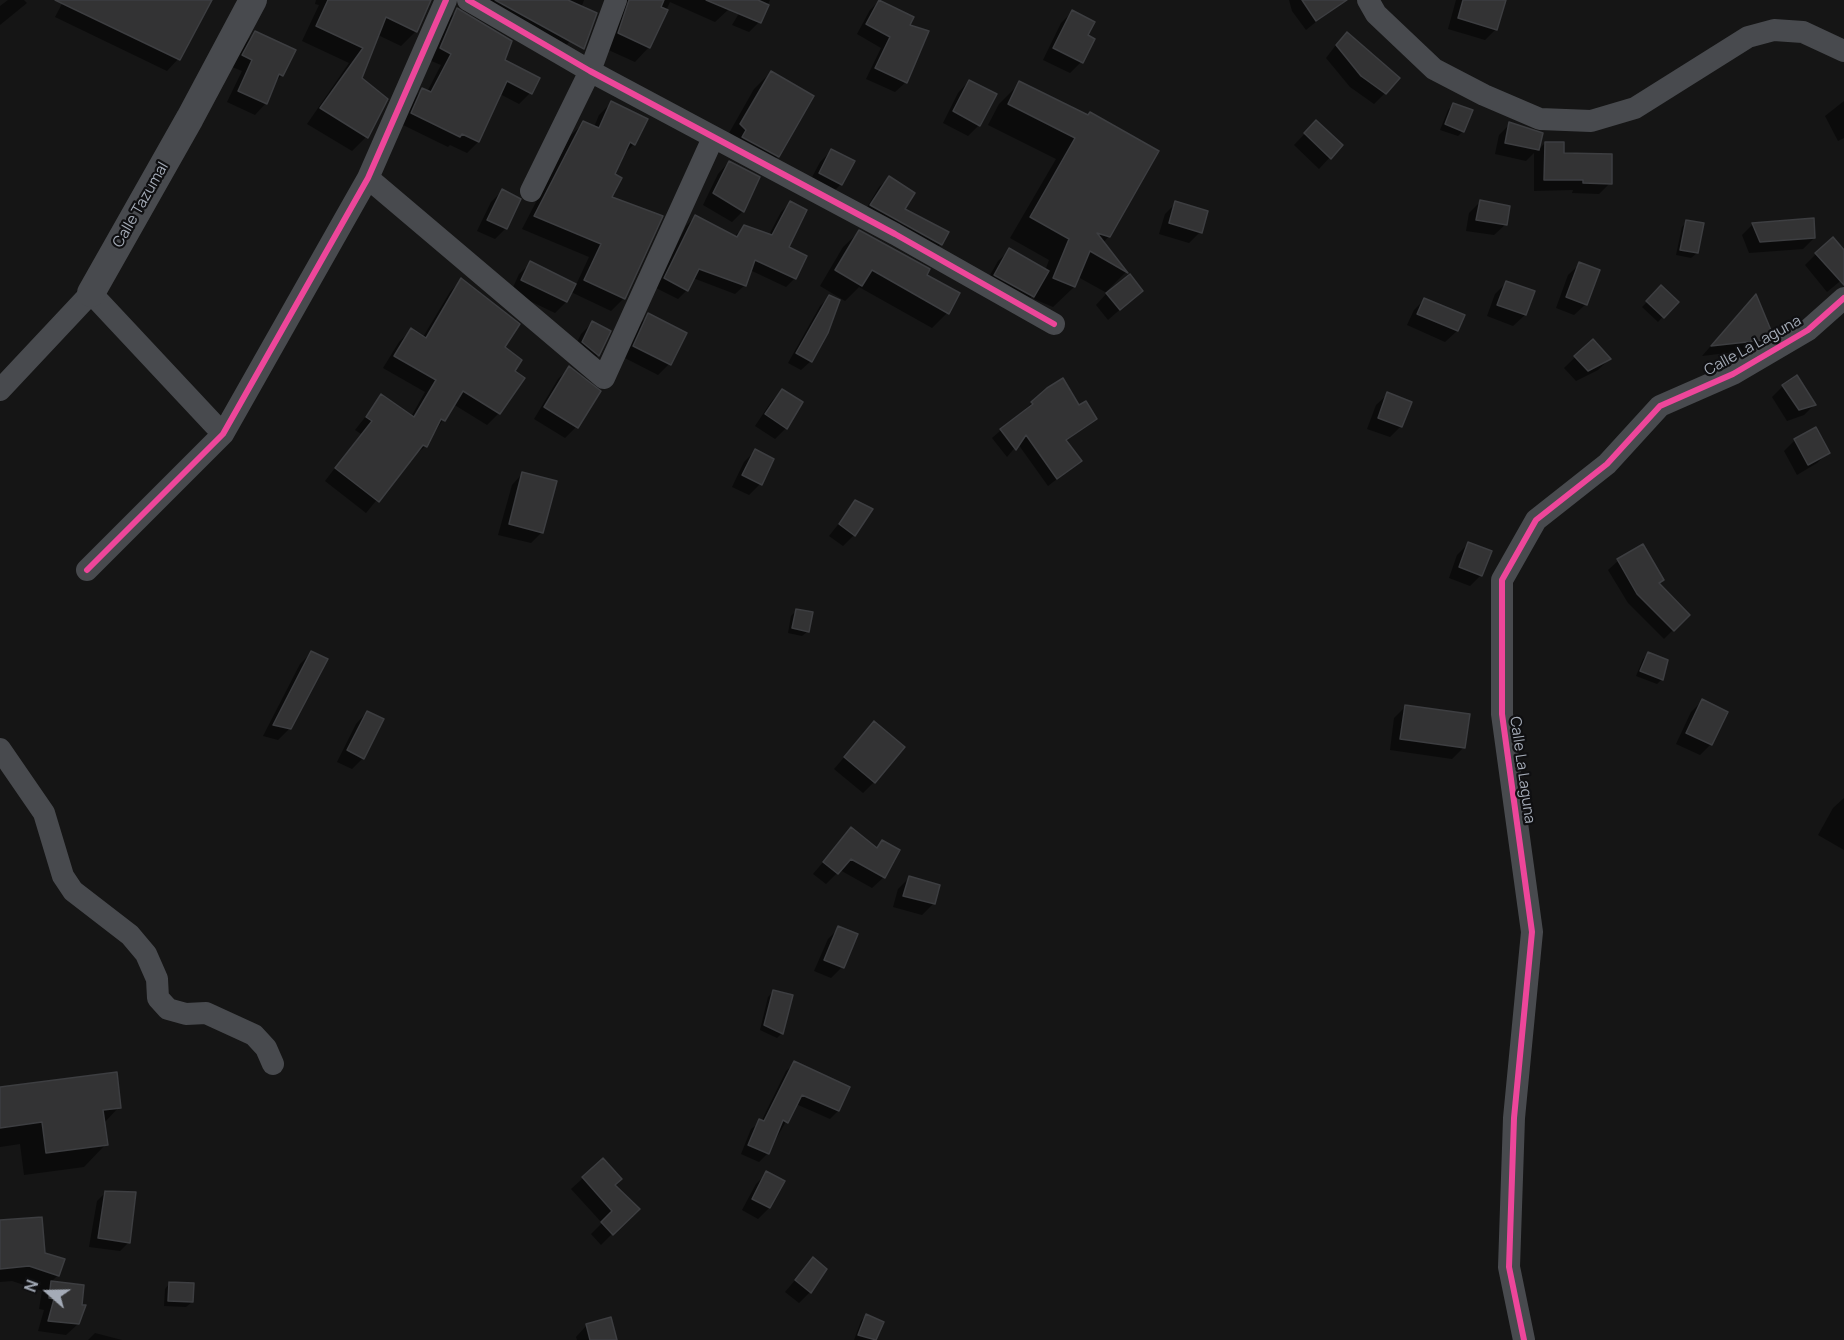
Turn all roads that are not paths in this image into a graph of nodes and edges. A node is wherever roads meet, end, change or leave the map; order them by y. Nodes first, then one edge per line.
1 (253, 0) edge
2 (446, 0) edge
3 (468, 0) edge
4 (616, 0) edge
5 (1368, 0) edge
6 (1844, 51) edge
7 (590, 71) junction
8 (712, 138) junction
9 (368, 178) junction
10 (531, 191) dead end
11 (91, 293) junction
12 (1844, 298) edge
13 (1054, 324) dead end
14 (0, 390) edge
15 (223, 434) junction
16 (87, 570) dead end
17 (0, 749) edge
18 (273, 1064) dead end
19 (1524, 1340) edge

1 - 11 street, Calle Tazumal
2 - 9 street
3 - 7 street
4 - 7 street
5 - 6 street
7 - 8 street
7 - 10 street
8 - 9 street
8 - 13 street
9 - 15 street
11 - 14 street, Calle Tazumal
11 - 15 street
12 - 19 street, Calle La Laguna
15 - 16 street
17 - 18 street

